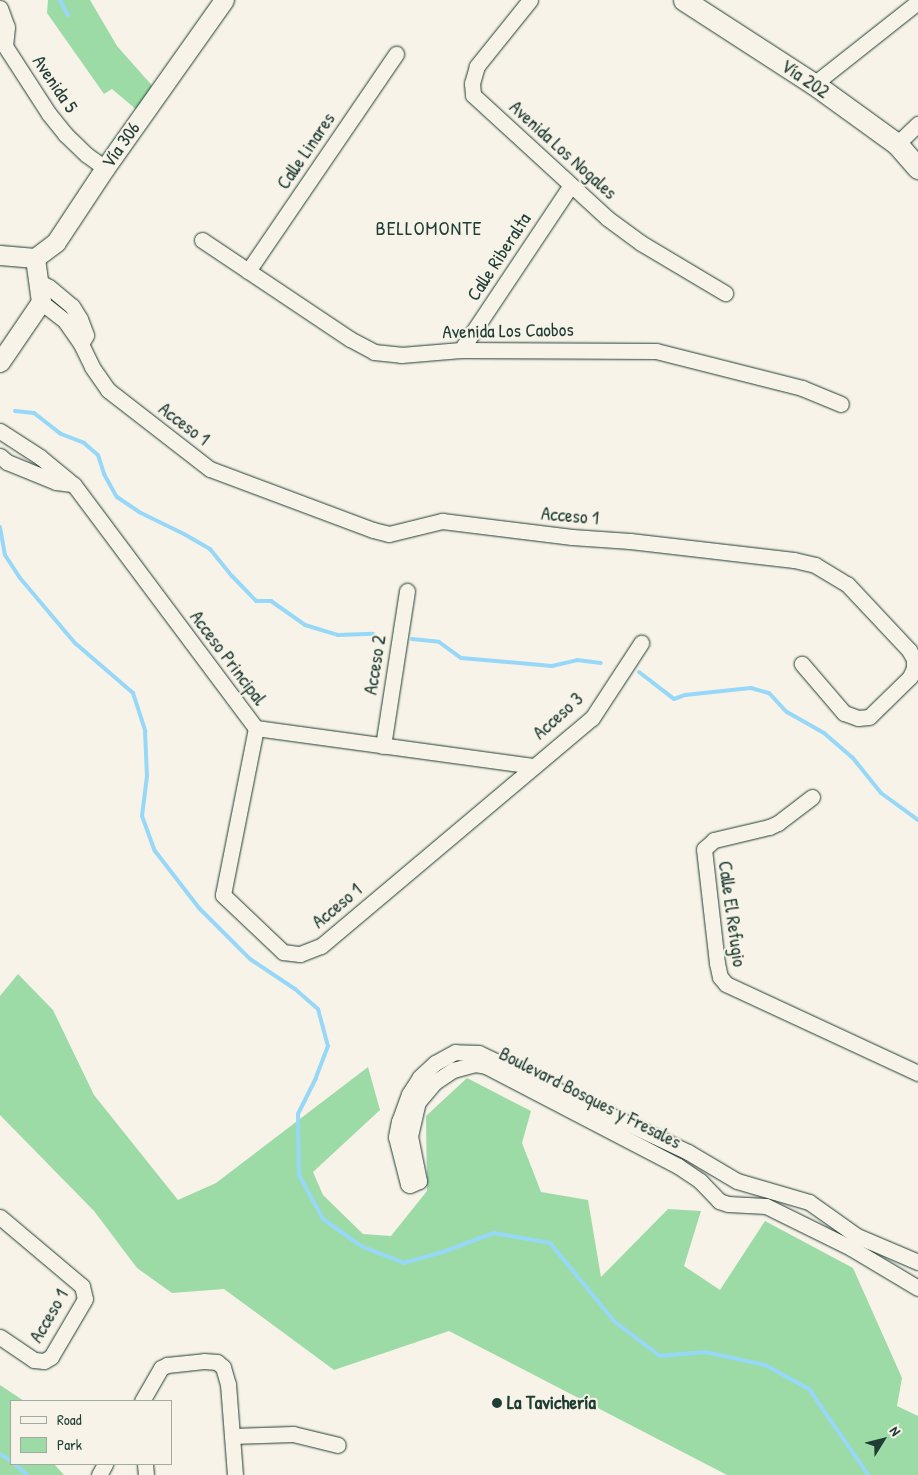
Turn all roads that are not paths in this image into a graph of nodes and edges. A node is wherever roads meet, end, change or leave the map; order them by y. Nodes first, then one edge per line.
1 (224, 0) edge
2 (530, 0) edge
3 (684, 0) edge
4 (918, 2) edge
5 (0, 8) edge
6 (396, 54) dead end
7 (814, 84) junction
8 (918, 124) edge
9 (897, 144) junction
10 (105, 168) junction
11 (918, 168) edge
12 (571, 185) junction
13 (202, 240) dead end
14 (0, 255) edge
15 (35, 258) junction
16 (248, 271) junction
17 (38, 281) junction
18 (725, 293) dead end
19 (42, 302) junction
20 (81, 344) junction
21 (461, 350) junction
22 (0, 362) edge
23 (841, 404) dead end
24 (0, 431) edge
25 (0, 456) edge
26 (74, 485) junction
27 (407, 591) dead end
28 (641, 643) dead end
29 (802, 664) dead end
30 (256, 728) junction
31 (383, 746) junction
32 (532, 766) junction
33 (812, 797) dead end
34 (918, 1073) edge
35 (0, 1217) edge
36 (918, 1262) edge
37 (918, 1288) edge
38 (0, 1337) edge
39 (143, 1400) edge
40 (232, 1436) junction
41 (338, 1445) dead end
42 (235, 1475) edge

1 - 10 street, Vía 306
2 - 12 street, Avenida Los Nogales
3 - 7 main road, Vía 202
4 - 7 street
5 - 10 street, Avenida 5
6 - 16 street, Calle Linares
7 - 9 main road, Vía 202
8 - 9 street
9 - 11 main road, Vía 202
10 - 15 street, Vía 306
12 - 18 street, Avenida Los Nogales
12 - 21 street, Calle Riberalta
13 - 16 street, Avenida Los Caobos
14 - 15 street
15 - 17 street
16 - 21 street, Avenida Los Caobos
17 - 19 street
17 - 20 street, Acceso 1
19 - 20 street, Acceso 1
19 - 22 street
20 - 29 street, Acceso 1
21 - 23 street, Avenida Los Caobos
24 - 26 street, Acceso Principal
25 - 26 street
26 - 30 street, Acceso Principal
27 - 31 street, Acceso 2
28 - 32 street, Acceso 3
30 - 31 street, Acceso Principal
30 - 32 street, Acceso 1
31 - 32 street, Acceso Principal
33 - 34 street, Calle El Refugio
35 - 38 street, Acceso 1
36 - 37 street, Boulevard Bosques y Fresales
39 - 40 street
40 - 41 street
40 - 42 street

